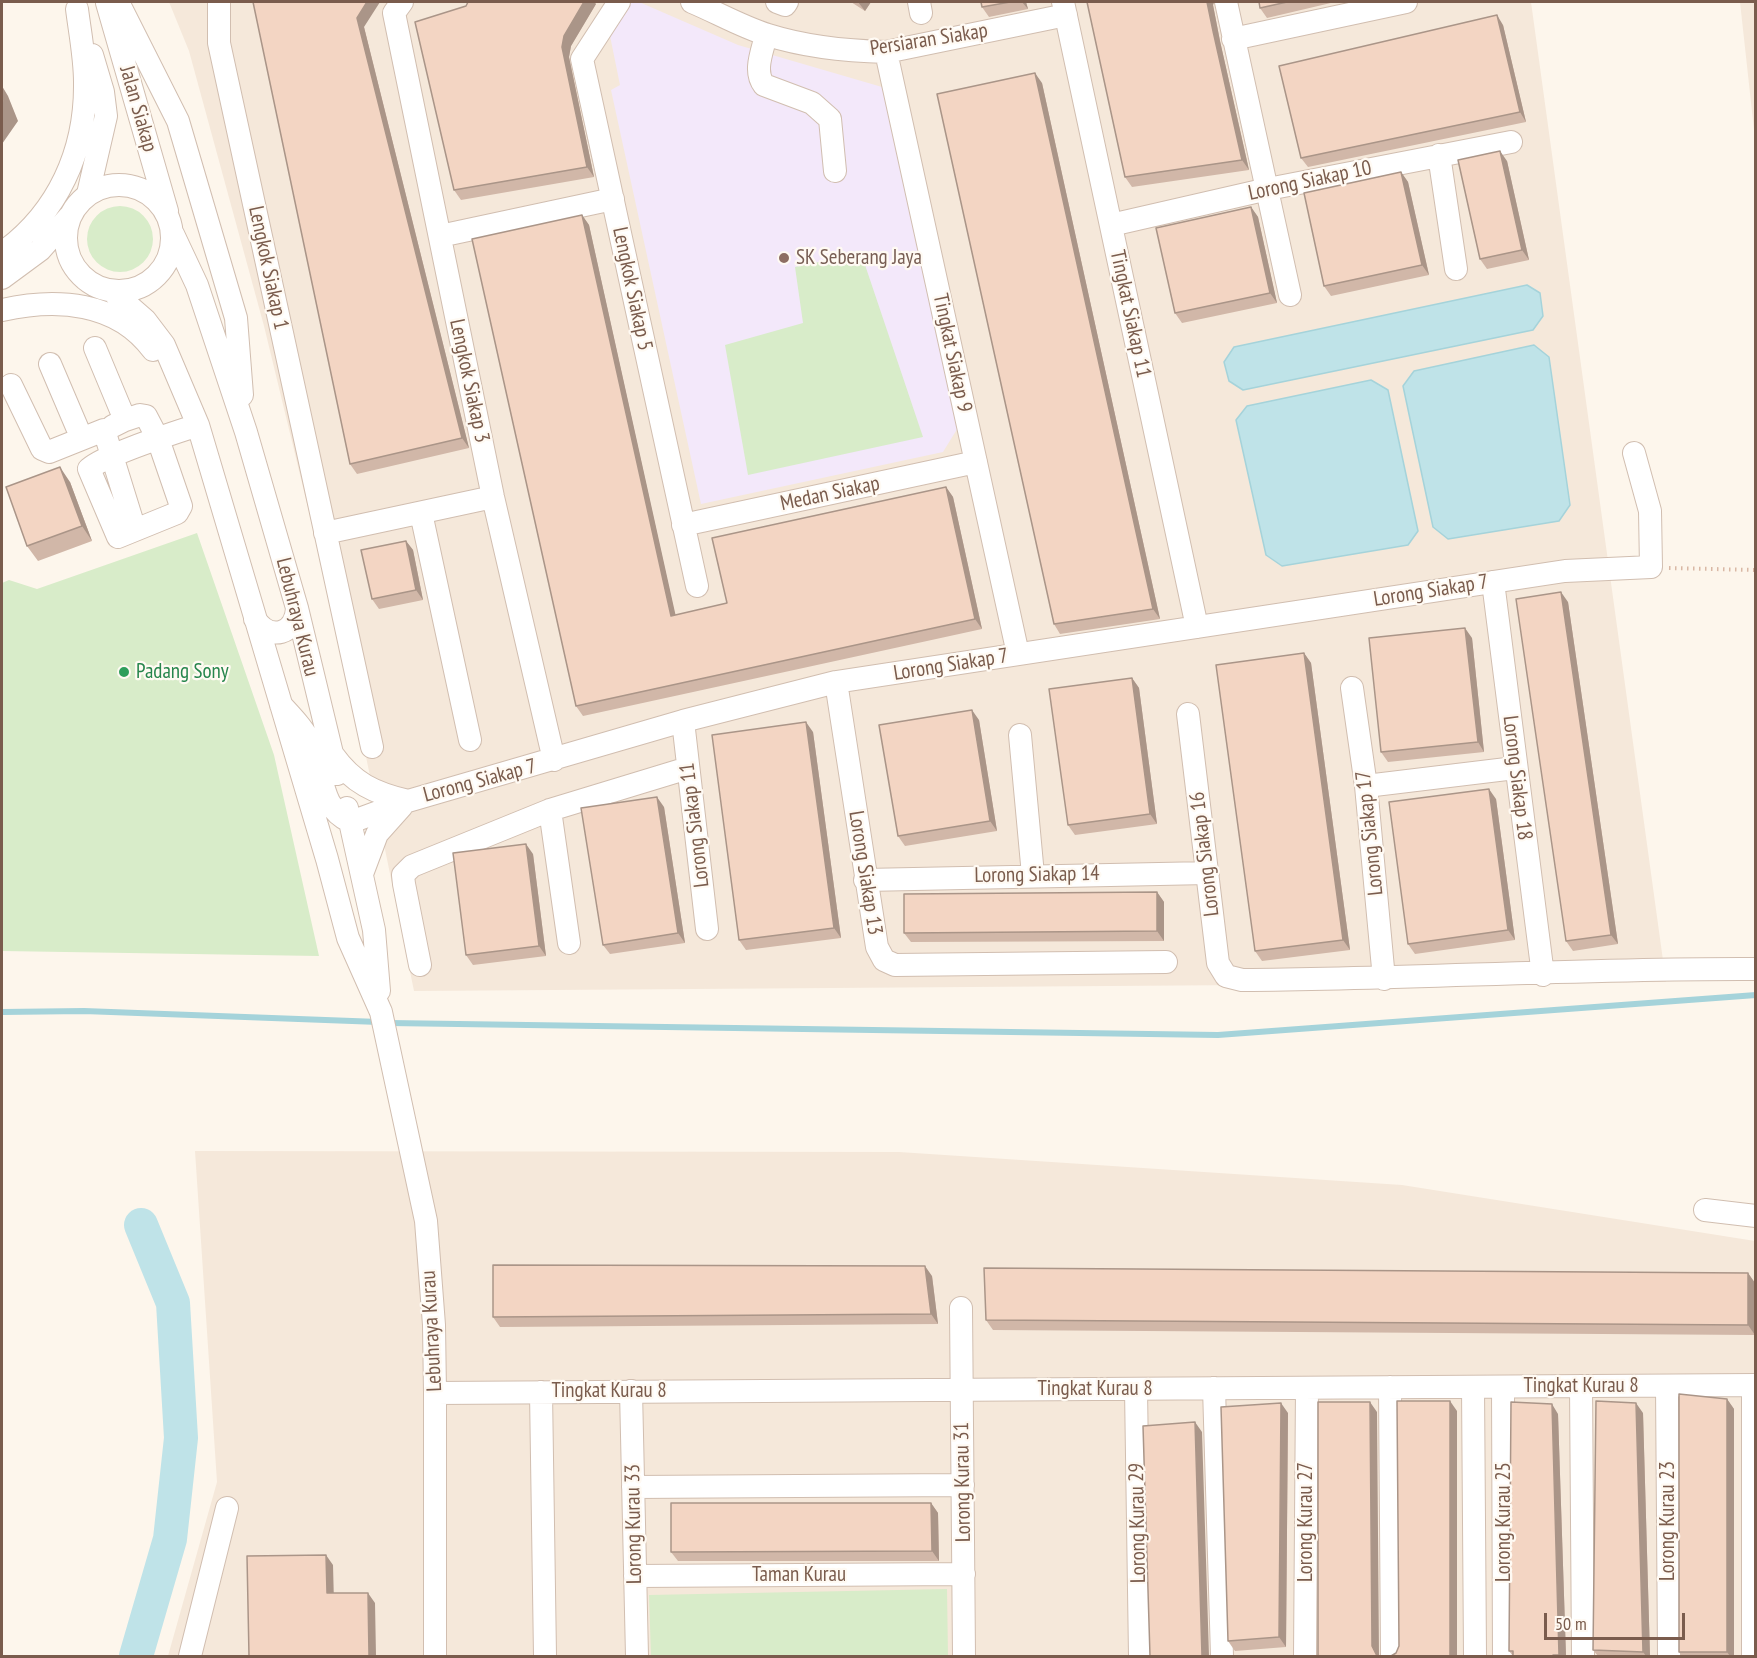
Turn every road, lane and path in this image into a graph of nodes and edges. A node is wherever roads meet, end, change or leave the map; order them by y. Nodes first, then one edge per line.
1 (106, 2) edge
2 (118, 2) edge
3 (219, 2) edge
4 (402, 2) edge
5 (619, 2) edge
6 (692, 2) edge
7 (1226, 2) edge
8 (1406, 2) edge
9 (76, 5) edge
10 (1065, 8) edge
11 (766, 34) junction
12 (1233, 39) junction
13 (886, 51) junction
14 (1511, 142) dead end
15 (1439, 155) junction
16 (835, 171) dead end
17 (1268, 189) junction
18 (88, 194) junction
19 (613, 199) junction
20 (69, 217) junction
21 (170, 225) junction
22 (1111, 225) junction
23 (440, 237) junction
24 (2, 253) edge
25 (1456, 269) dead end
26 (2, 278) edge
27 (104, 289) junction
28 (1290, 295) dead end
29 (2, 296) edge
30 (2, 310) edge
31 (95, 348) dead end
32 (50, 364) dead end
33 (11, 385) dead end
34 (186, 395) junction
35 (125, 420) junction
36 (198, 424) junction
37 (104, 430) junction
38 (246, 432) junction
39 (82, 439) junction
40 (158, 439) junction
41 (1634, 453) dead end
42 (113, 457) junction
43 (976, 462) junction
44 (493, 497) junction
45 (421, 513) junction
46 (684, 525) junction
47 (325, 533) junction
48 (1651, 567) junction
49 (1755, 570) edge
50 (1493, 582) junction
51 (697, 586) dead end
52 (297, 608) junction
53 (255, 619) junction
54 (1197, 627) junction
55 (1018, 654) junction
56 (836, 682) junction
57 (1353, 688) dead end
58 (281, 705) junction
59 (1188, 714) dead end
60 (682, 721) junction
61 (1020, 735) dead end
62 (470, 740) dead end
63 (372, 747) dead end
64 (330, 752) junction
65 (554, 760) junction
66 (688, 768) junction
67 (1515, 768) junction
68 (1366, 786) junction
69 (408, 801) junction
70 (549, 810) junction
71 (351, 822) junction
72 (1208, 873) junction
73 (362, 874) junction
74 (1034, 875) junction
75 (865, 880) junction
76 (707, 929) dead end
77 (569, 943) dead end
78 (1166, 962) dead end
79 (420, 964) dead end
80 (1755, 969) edge
81 (1543, 975) junction
82 (1384, 979) junction
83 (381, 1011) junction
84 (1705, 1210) dead end
85 (1755, 1216) edge
86 (961, 1308) dead end
87 (1754, 1385) edge
88 (1503, 1386) junction
89 (1581, 1386) junction
90 (1667, 1386) junction
91 (1390, 1387) junction
92 (1473, 1387) junction
93 (1214, 1388) junction
94 (1307, 1388) junction
95 (962, 1389) junction
96 (1136, 1389) junction
97 (631, 1391) junction
98 (541, 1392) junction
99 (435, 1393) junction
100 (963, 1485) junction
101 (633, 1487) junction
102 (227, 1508) dead end
103 (964, 1574) junction
104 (635, 1576) junction
105 (190, 1656) edge
106 (435, 1656) edge
107 (545, 1656) edge
108 (637, 1656) edge
109 (964, 1656) edge
110 (1140, 1656) edge
111 (1222, 1656) edge
112 (1305, 1656) edge
113 (1392, 1656) edge
114 (1475, 1656) edge
115 (1504, 1656) edge
116 (1583, 1656) edge
117 (1669, 1656) edge
118 (1753, 1656) edge

1 - 21 street, Jalan Siakap
2 - 38 street
3 - 47 street, Lengkok Siakap 1
4 - 23 street, Lengkok Siakap 3
5 - 19 street, Lengkok Siakap 5
6 - 11 street, Persiaran Siakap
7 - 12 street
8 - 12 street
9 - 18 street, Jalan Siakap
9 - 24 street
10 - 13 street, Persiaran Siakap
10 - 22 street, Tingkat Siakap 11
11 - 13 street, Persiaran Siakap
11 - 16 street
12 - 17 street
13 - 43 street, Tingkat Siakap 9
14 - 15 street, Lorong Siakap 10
15 - 17 street, Lorong Siakap 10
15 - 25 street
17 - 22 street, Lorong Siakap 10
17 - 28 street
18 - 20 street
18 - 21 street
19 - 23 street
19 - 46 street, Lengkok Siakap 5
20 - 26 street
20 - 27 street
21 - 27 street
21 - 38 street, Lebuhraya Kurau
22 - 54 street, Tingkat Siakap 11
23 - 44 street, Lengkok Siakap 3
27 - 29 street
27 - 34 street, Lebuhraya Kurau
30 - 34 street
31 - 35 street
32 - 39 street
33 - 39 street
34 - 36 street, Lebuhraya Kurau
35 - 37 street
35 - 40 street
36 - 40 street
36 - 53 street, Lebuhraya Kurau
37 - 39 street
37 - 42 street
38 - 52 street, Lebuhraya Kurau
40 - 42 street
40 - 42 street
41 - 48 street
43 - 46 street, Medan Siakap
43 - 55 street, Tingkat Siakap 9
44 - 45 street
44 - 65 street, Lengkok Siakap 3
45 - 47 street
45 - 62 street
46 - 51 street, Lengkok Siakap 5
47 - 63 street, Lengkok Siakap 1
48 - 49 path
48 - 50 street, Lorong Siakap 7
50 - 54 street, Lorong Siakap 7
50 - 67 street, Lorong Siakap 18
52 - 53 street
52 - 64 street, Lebuhraya Kurau
53 - 58 street, Lebuhraya Kurau
54 - 55 street, Lorong Siakap 7
55 - 56 street, Lorong Siakap 7
56 - 60 street, Lorong Siakap 7
56 - 75 street, Lorong Siakap 13
57 - 68 street, Lorong Siakap 17
58 - 71 street
58 - 83 street, Lebuhraya Kurau
59 - 72 street, Lorong Siakap 16
60 - 65 street, Lorong Siakap 7
60 - 66 street, Lorong Siakap 11
61 - 74 street
64 - 69 street
64 - 71 street, Lebuhraya Kurau
65 - 69 street, Lorong Siakap 7
66 - 70 street
66 - 76 street, Lorong Siakap 11
67 - 68 street
67 - 81 street, Lorong Siakap 18
68 - 82 street, Lorong Siakap 17
69 - 71 street, Lorong Siakap 7
69 - 73 street
70 - 77 street
70 - 79 street
71 - 73 street, Lebuhraya Kurau
72 - 74 street, Lorong Siakap 14
72 - 82 street, Lorong Siakap 16
73 - 83 street, Lebuhraya Kurau
74 - 75 street, Lorong Siakap 14
75 - 78 street, Lorong Siakap 13
80 - 81 street
81 - 82 street
83 - 99 street, Lebuhraya Kurau
84 - 85 street
86 - 95 street, Lorong Kurau 31
87 - 90 street, Tingkat Kurau 8
87 - 118 street
88 - 89 street, Tingkat Kurau 8
88 - 92 street, Tingkat Kurau 8
88 - 115 street, Lorong Kurau 25
89 - 90 street, Tingkat Kurau 8
89 - 116 street
90 - 117 street, Lorong Kurau 23
91 - 92 street, Tingkat Kurau 8
91 - 94 street, Tingkat Kurau 8
91 - 113 street
92 - 114 street, Lorong Kurau 25
93 - 94 street, Tingkat Kurau 8
93 - 96 street, Tingkat Kurau 8
93 - 111 street
94 - 112 street, Lorong Kurau 27
95 - 96 street, Tingkat Kurau 8
95 - 97 street, Tingkat Kurau 8
95 - 100 street, Lorong Kurau 31
96 - 110 street, Lorong Kurau 29
97 - 98 street, Tingkat Kurau 8
97 - 101 street, Lorong Kurau 33
98 - 99 street, Tingkat Kurau 8
98 - 107 street
99 - 106 street, Lebuhraya Kurau
100 - 101 street
100 - 103 street, Lorong Kurau 31
101 - 104 street, Lorong Kurau 33
102 - 105 street
103 - 104 street, Taman Kurau
103 - 109 street, Lorong Kurau 31
104 - 108 street, Lorong Kurau 33

